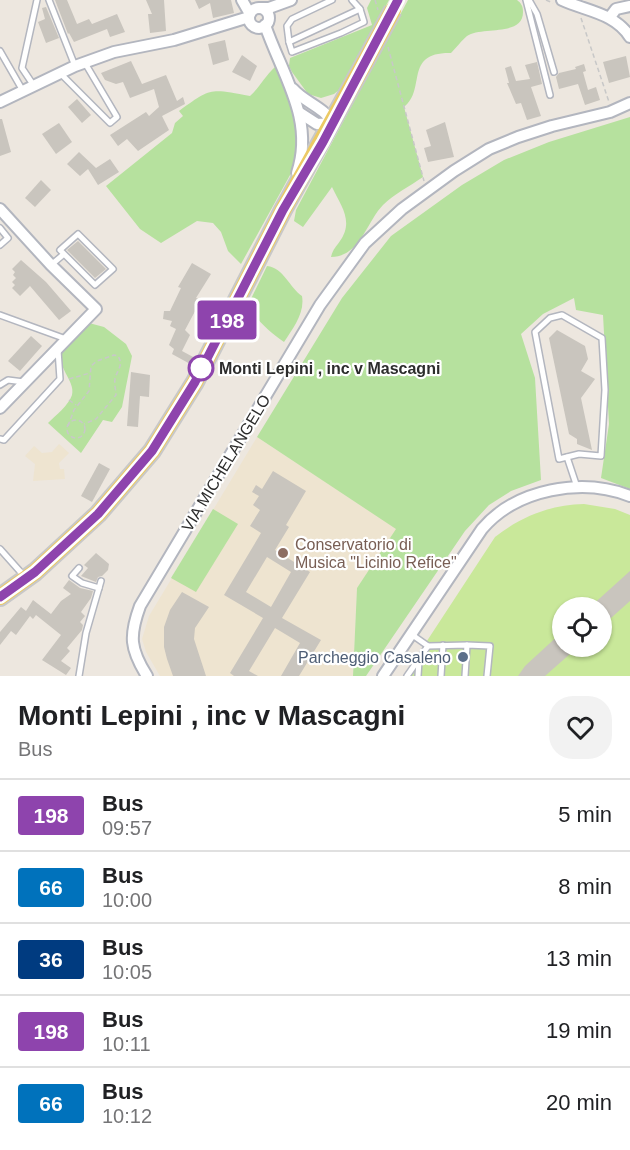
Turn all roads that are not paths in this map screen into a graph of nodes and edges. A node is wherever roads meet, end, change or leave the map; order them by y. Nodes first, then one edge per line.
1 (37, 0) edge
2 (49, 0) edge
3 (242, 0) edge
4 (247, 0) edge
5 (332, 0) edge
6 (352, 0) edge
7 (527, 0) edge
8 (561, 0) edge
9 (287, 2) edge
10 (630, 6) edge
11 (390, 7) edge
12 (360, 9) junction
13 (610, 17) junction
14 (258, 18) junction
15 (630, 37) edge
16 (290, 42) junction
17 (0, 51) edge
18 (80, 64) junction
19 (554, 72) dead end
20 (60, 73) junction
21 (286, 79) junction
22 (352, 87) junction
23 (29, 89) junction
24 (550, 95) dead end
25 (0, 102) edge
26 (310, 103) junction
27 (630, 103) edge
28 (300, 113) junction
29 (333, 123) junction
30 (0, 209) edge
31 (283, 210) junction
32 (12, 223) junction
33 (1, 230) edge
34 (0, 245) edge
35 (64, 254) junction
36 (51, 265) junction
37 (0, 315) edge
38 (68, 339) junction
39 (58, 350) junction
40 (24, 382) junction
41 (0, 385) edge
42 (0, 408) edge
43 (0, 439) edge
44 (567, 457) junction
45 (577, 487) junction
46 (630, 496) edge
47 (0, 549) edge
48 (79, 568) dead end
49 (26, 578) junction
50 (101, 581) dead end
51 (99, 588) junction
52 (0, 597) edge
53 (411, 634) junction
54 (443, 645) junction
55 (467, 645) junction
56 (428, 646) junction
57 (419, 659) junction
58 (79, 676) edge
59 (147, 676) edge
60 (383, 676) edge
61 (407, 676) edge
62 (418, 676) edge
63 (441, 676) edge
64 (465, 676) edge
65 (487, 676) edge

1 - 23 lane
2 - 18 lane
3 - 14 street
4 - 14 street
5 - 16 lane
6 - 12 lane
7 - 19 lane
7 - 24 lane
8 - 13 street
9 - 14 street
10 - 13 street
11 - 22 main road, bridge
12 - 16 lane
12 - 16 lane
13 - 15 street
14 - 18 street
14 - 21 street
17 - 23 lane
18 - 20 street
18 - 20 lane
20 - 23 street
21 - 26 street
21 - 28 street
22 - 26 street
22 - 29 main road
23 - 25 street
26 - 29 street
27 - 59 street, VIA MICHELANGELO
28 - 29 street
28 - 31 street
29 - 31 main road
30 - 32 street
31 - 49 main road
32 - 33 lane
32 - 36 street
33 - 34 lane
35 - 35 lane
35 - 36 lane
36 - 38 street
37 - 38 lane
38 - 39 street
39 - 40 street
39 - 43 lane
40 - 41 lane
40 - 42 street
44 - 44 lane
44 - 45 lane
45 - 46 street
45 - 53 street
47 - 49 lane
48 - 51 lane
49 - 52 main road
50 - 51 lane
51 - 58 lane
53 - 56 lane
53 - 60 street
54 - 55 lane
54 - 56 lane
54 - 63 lane
55 - 64 lane
55 - 65 lane
56 - 57 lane
57 - 61 lane
57 - 62 lane

